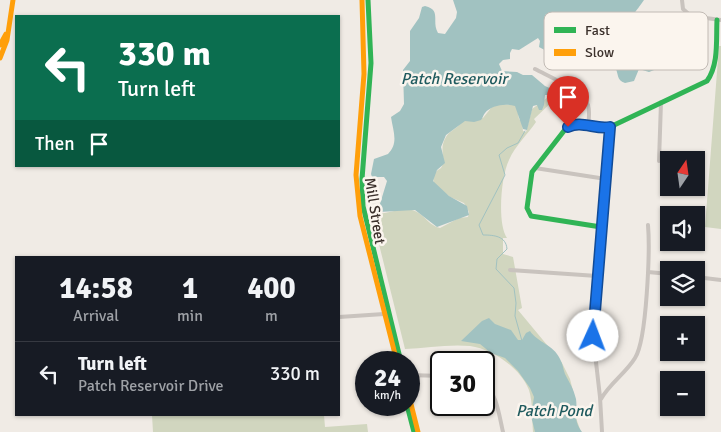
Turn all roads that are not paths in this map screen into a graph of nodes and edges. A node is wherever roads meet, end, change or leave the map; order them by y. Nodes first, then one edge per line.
1 (13, 0) edge
2 (362, 0) edge
3 (368, 0) edge
4 (682, 0) edge
5 (686, 12) edge
6 (719, 20) edge
7 (8, 26) junction
8 (0, 45) edge
9 (0, 58) edge
10 (535, 69) dead end
11 (661, 102) junction
12 (588, 125) junction
13 (610, 127) junction
14 (361, 154) junction
15 (659, 161) dead end
16 (535, 168) junction
17 (606, 179) junction
18 (648, 225) dead end
19 (601, 227) junction
20 (510, 270) dead end
21 (648, 272) junction
22 (660, 273) edge
23 (597, 276) junction
24 (705, 278) edge
25 (721, 280) edge
26 (384, 314) junction
27 (340, 317) edge
28 (393, 351) edge
29 (397, 351) edge
30 (495, 400) edge
31 (600, 400) junction
32 (410, 416) edge
33 (414, 416) edge
34 (414, 432) edge
35 (418, 432) edge
36 (503, 432) edge
37 (602, 432) edge

1 - 7 main road
2 - 14 main road, Mill Street
3 - 14 main road, Mill Street
4 - 5 street
6 - 11 main road
7 - 8 main road
7 - 9 main road
10 - 12 street
11 - 13 main road
11 - 15 street
12 - 13 main road
12 - 16 main road
13 - 17 street
14 - 26 main road, Mill Street
14 - 29 main road, Mill Street
16 - 17 street
16 - 19 main road
17 - 19 street
18 - 21 street
19 - 23 street
20 - 23 street
21 - 22 street
21 - 31 street
23 - 31 street
24 - 25 street
26 - 27 street
26 - 28 main road, Mill Street
30 - 36 street
31 - 37 street
32 - 34 main road
33 - 35 main road

